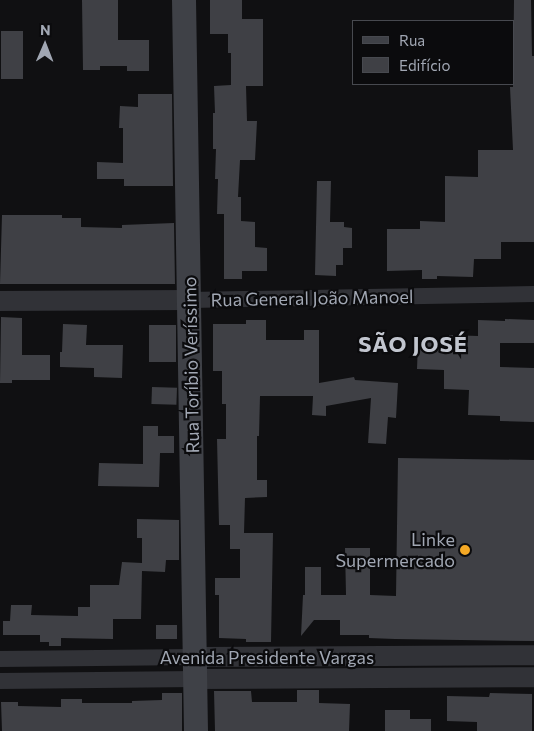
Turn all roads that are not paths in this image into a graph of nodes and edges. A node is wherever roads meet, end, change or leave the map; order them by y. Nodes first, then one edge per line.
1 (184, 0) edge
2 (534, 294) edge
3 (190, 300) junction
4 (0, 301) edge
5 (534, 655) edge
6 (0, 660) edge
7 (195, 668) junction
8 (534, 678) edge
9 (0, 681) edge
10 (196, 731) edge

1 - 3 main road, Rua Toríbio Veríssimo
2 - 3 street, Rua General João Manoel
3 - 4 street, Rua General João Manoel
3 - 7 main road, Rua Toríbio Veríssimo
5 - 7 street, Avenida Presidente Vargas
6 - 7 street, Avenida Presidente Vargas
7 - 8 street, Avenida Presidente Vargas
7 - 9 street, Avenida Presidente Vargas
7 - 10 main road, Rua Toríbio Veríssimo

